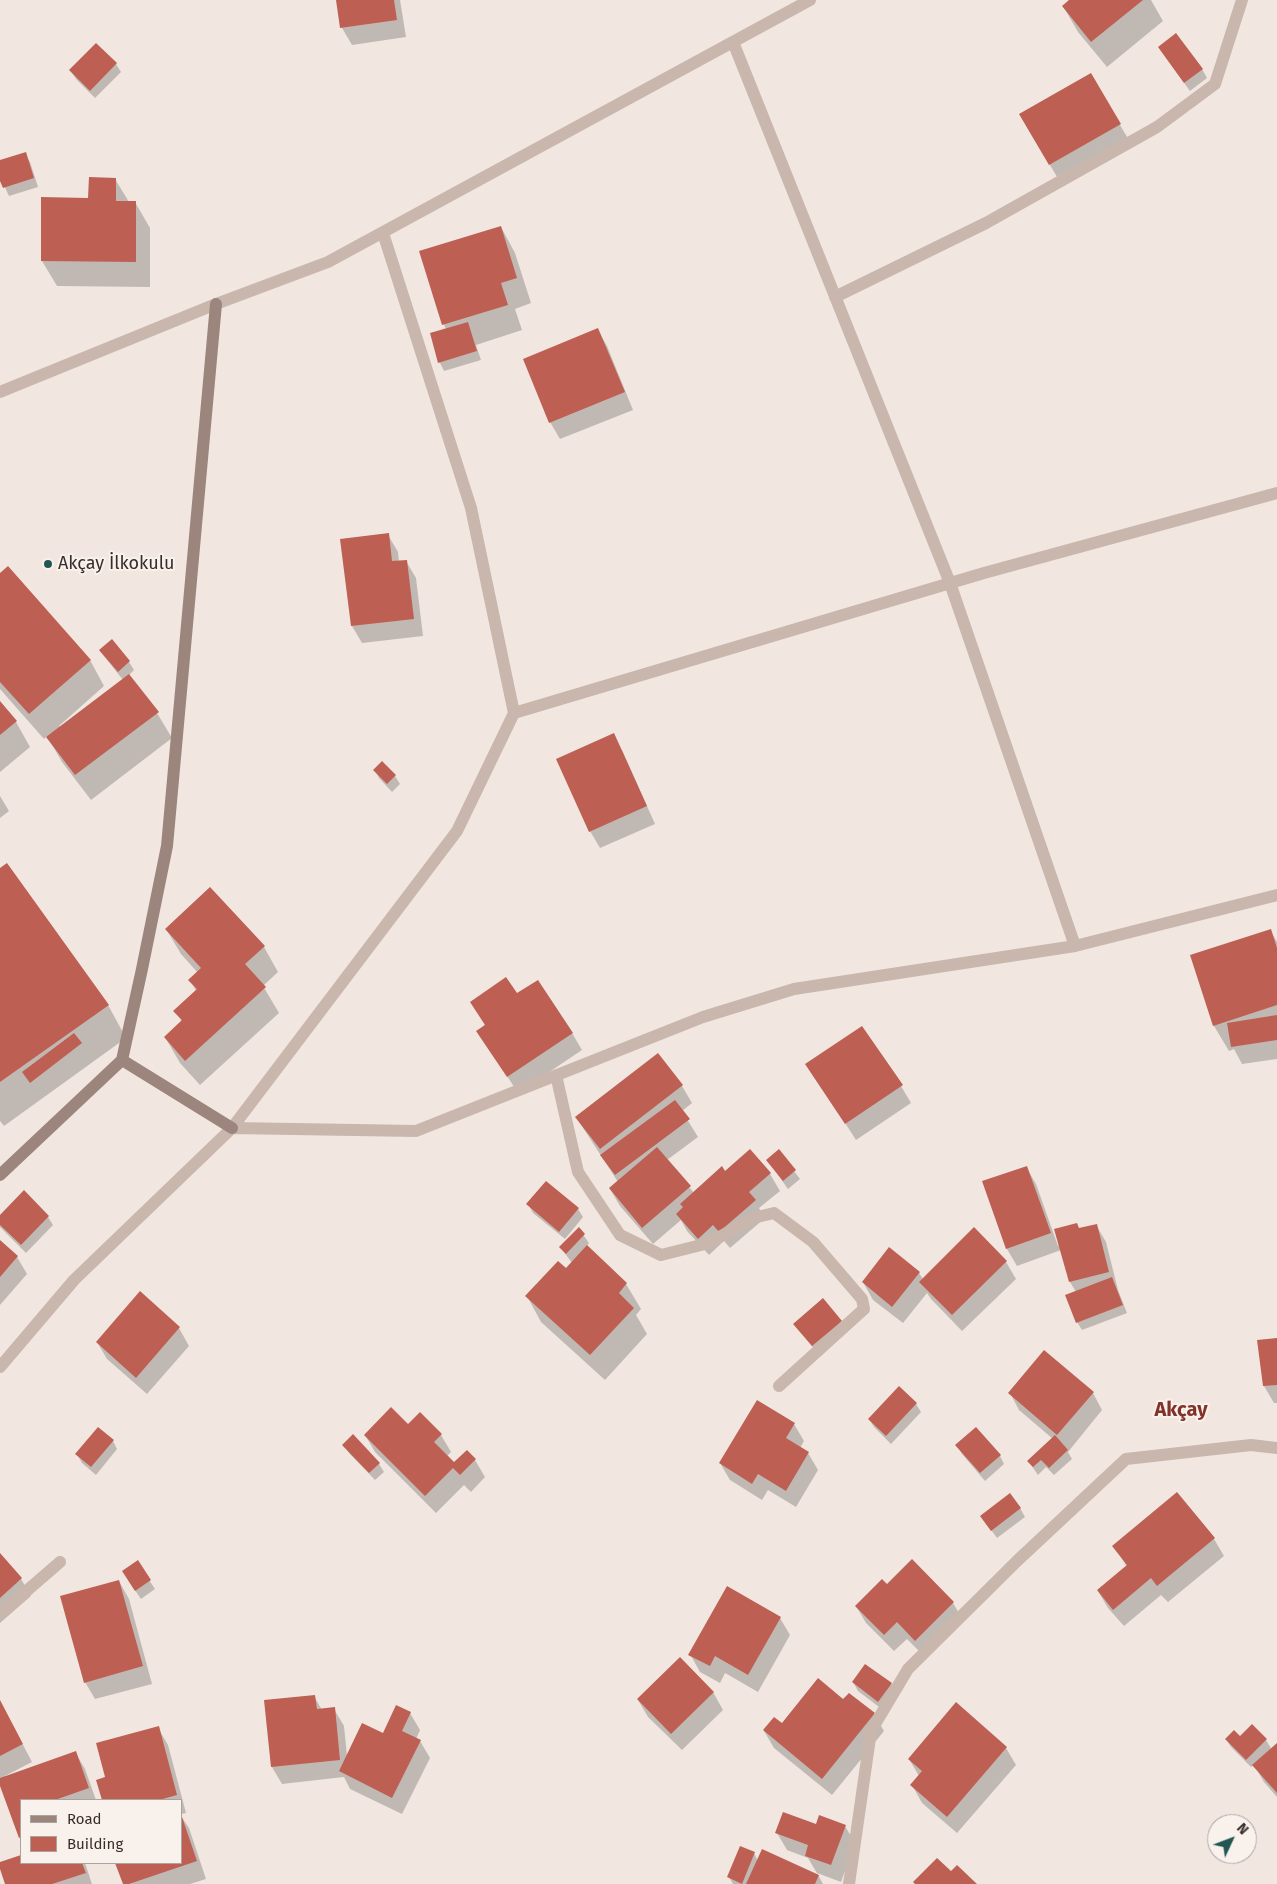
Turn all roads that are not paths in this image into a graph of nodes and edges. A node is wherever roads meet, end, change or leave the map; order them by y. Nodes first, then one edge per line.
1 (810, 0) edge
2 (1242, 0) edge
3 (733, 42) junction
4 (383, 233) junction
5 (835, 298) junction
6 (216, 304) junction
7 (0, 392) edge
8 (1277, 493) edge
9 (950, 583) junction
10 (514, 713) junction
11 (1277, 895) edge
12 (1075, 946) junction
13 (122, 1060) junction
14 (556, 1075) junction
15 (232, 1128) junction
16 (0, 1173) edge
17 (0, 1367) edge
18 (779, 1386) dead end
19 (1277, 1448) edge
20 (60, 1562) dead end
21 (0, 1614) edge
22 (849, 1884) edge

1 - 3 street
2 - 5 street
3 - 4 street
3 - 5 street
4 - 6 street
4 - 10 street
5 - 9 street
6 - 7 street
6 - 13 street
8 - 9 street
9 - 10 street
9 - 12 street
10 - 15 street
11 - 12 street
12 - 14 street
13 - 15 street
13 - 16 street
14 - 15 street
14 - 18 street
15 - 17 street
19 - 22 street
20 - 21 street

